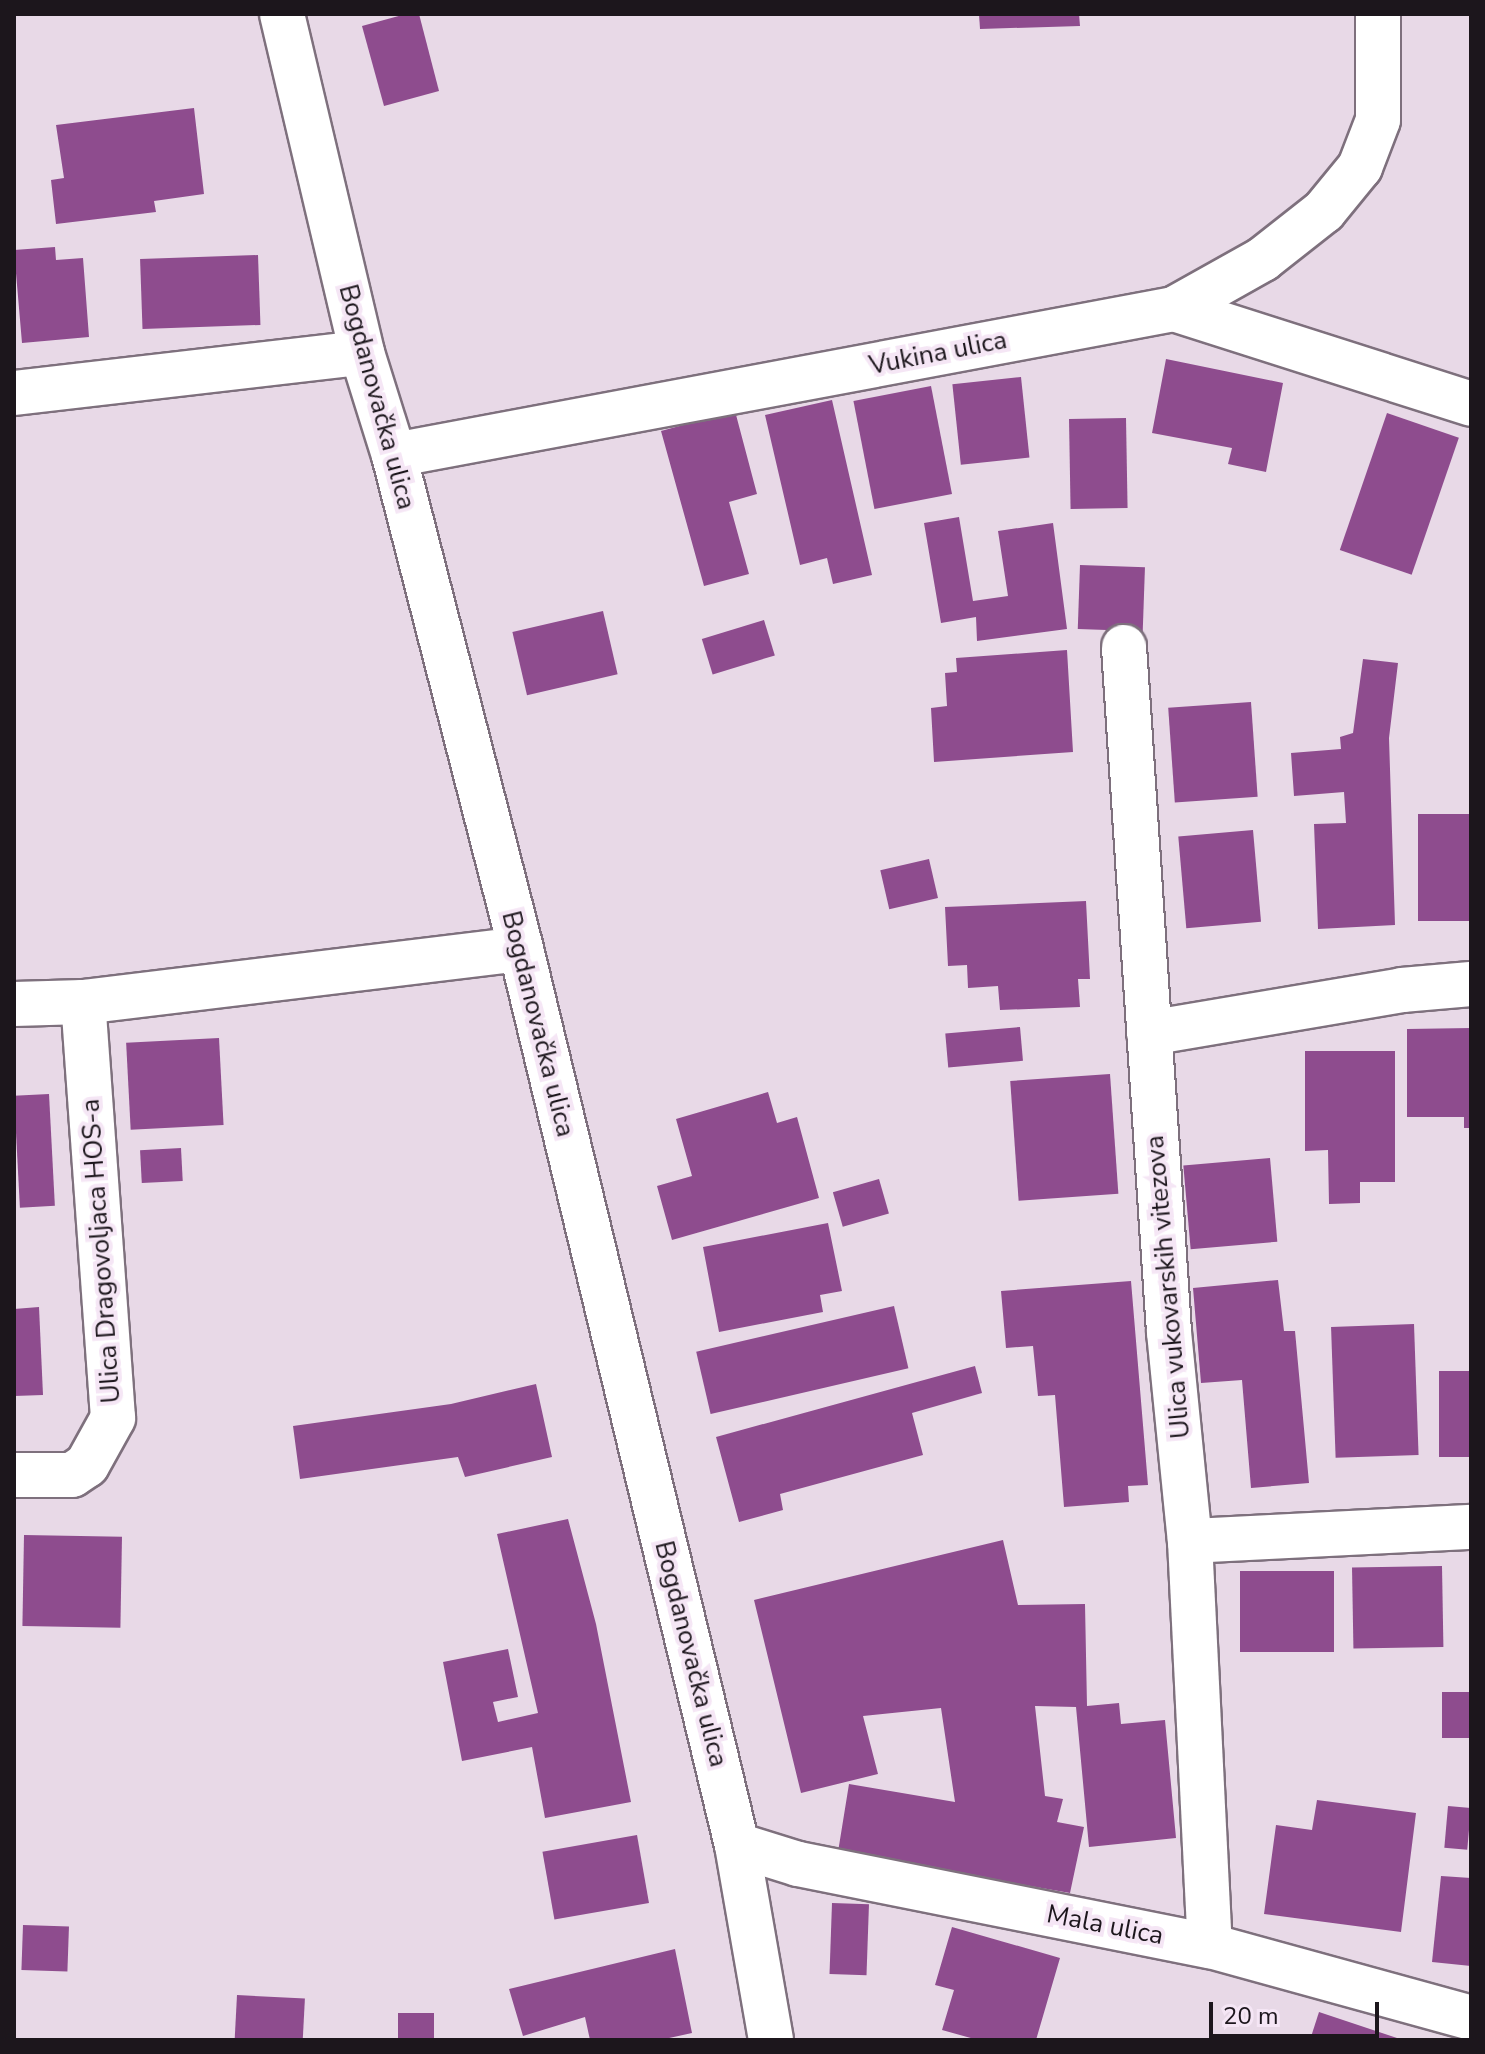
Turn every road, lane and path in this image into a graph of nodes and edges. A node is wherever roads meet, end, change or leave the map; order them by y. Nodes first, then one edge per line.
1 (282, 14) edge
2 (1378, 14) edge
3 (1174, 309) junction
4 (362, 353) junction
5 (14, 393) edge
6 (1471, 404) edge
7 (394, 455) junction
8 (1124, 647) dead end
9 (521, 949) junction
10 (1471, 984) edge
11 (83, 1002) junction
12 (14, 1004) edge
13 (1149, 1033) junction
14 (14, 1475) edge
15 (1471, 1527) edge
16 (1190, 1541) junction
17 (737, 1845) junction
18 (1210, 1946) junction
19 (1471, 2018) edge
20 (771, 2040) edge

1 - 4 street, Bogdanovačka ulica
2 - 3 street
3 - 6 street, Vukina ulica
3 - 7 street, Vukina ulica
4 - 5 street
4 - 7 street, Bogdanovačka ulica
7 - 9 street, Bogdanovačka ulica
8 - 13 street, Ulica vukovarskih vitezova
9 - 11 street
9 - 17 street, Bogdanovačka ulica
10 - 13 street
11 - 12 street
11 - 14 street, Ulica Dragovoljaca HOS-a
13 - 16 street, Ulica vukovarskih vitezova
15 - 16 street
16 - 18 street, Ulica vukovarskih vitezova
17 - 18 street, Mala ulica
17 - 20 street, Bogdanovačka ulica
18 - 19 street, Mala ulica

